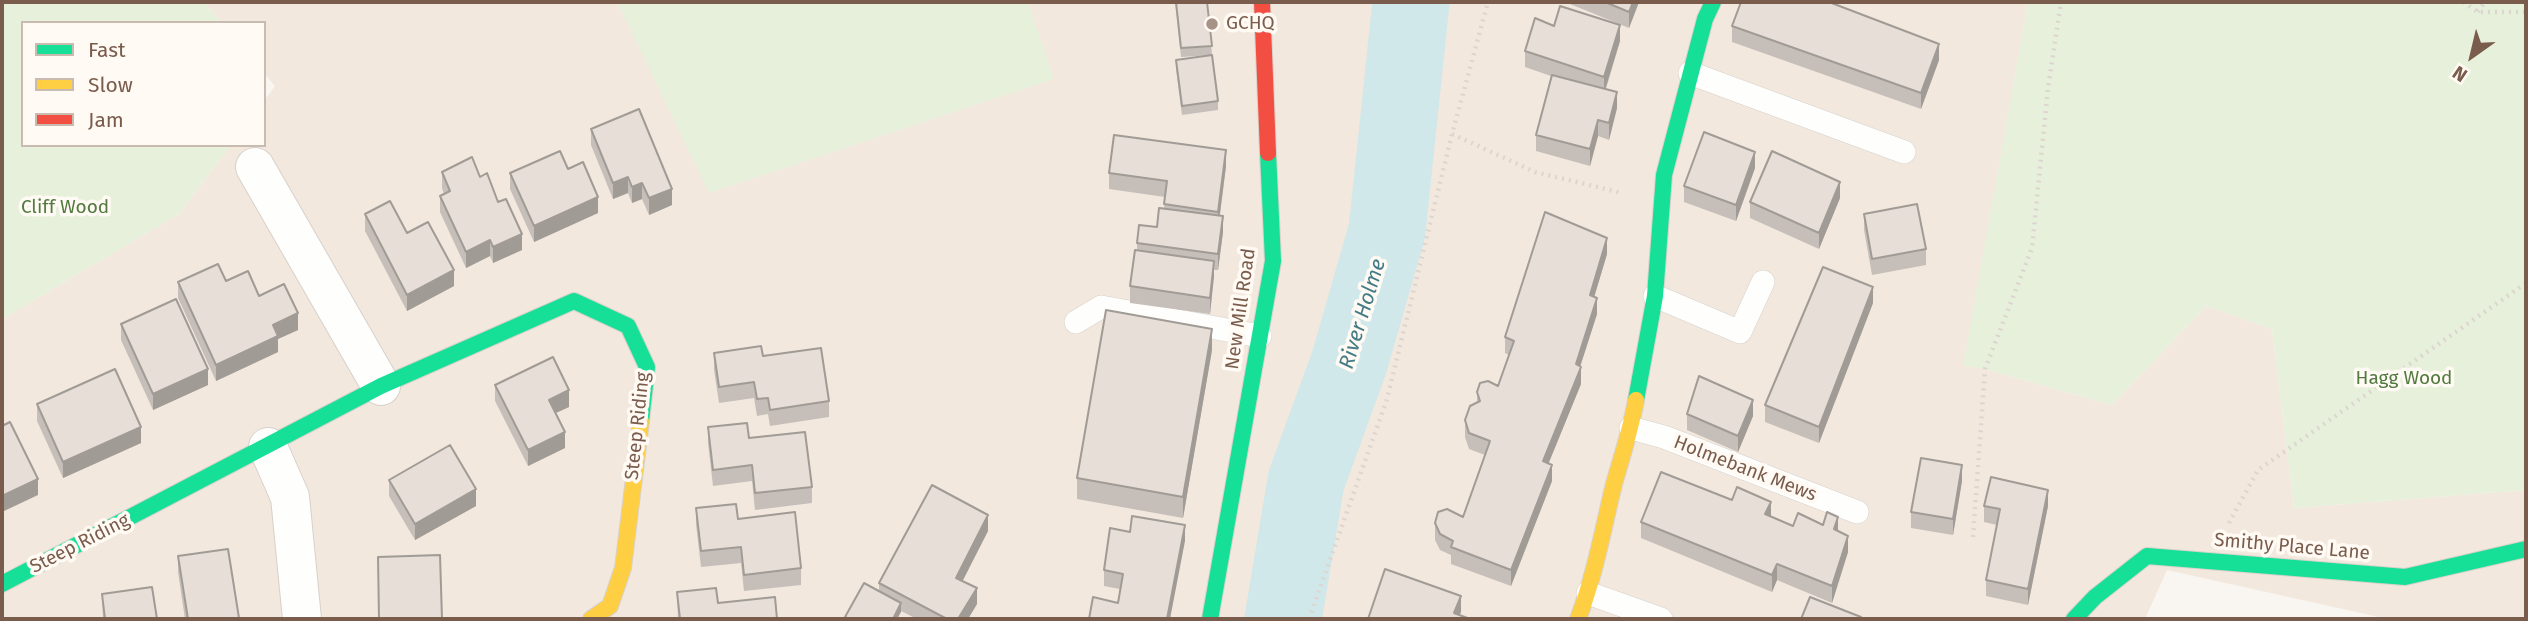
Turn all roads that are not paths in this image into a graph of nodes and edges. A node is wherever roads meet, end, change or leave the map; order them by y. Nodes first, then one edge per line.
1 (1262, 2) edge
2 (1713, 2) edge
3 (1690, 73) junction
4 (1904, 152) dead end
5 (255, 167) dead end
6 (1763, 282) dead end
7 (1655, 296) junction
8 (1076, 322) dead end
9 (1260, 336) junction
10 (381, 386) junction
11 (1631, 428) junction
12 (268, 447) junction
13 (1857, 512) dead end
14 (2526, 549) edge
15 (2, 584) edge
16 (1588, 593) junction
17 (302, 619) edge
18 (591, 619) edge
19 (1210, 619) edge
20 (1578, 619) edge
21 (1661, 619) edge
22 (2074, 619) edge

1 - 9 street, New Mill Road
2 - 3 street
3 - 4 lane
3 - 7 street
5 - 10 street
6 - 7 lane
7 - 11 street
8 - 9 lane
9 - 19 street, New Mill Road
10 - 12 street, Steep Riding
10 - 18 street, Steep Riding
11 - 13 lane, Holmebank Mews
11 - 16 street
12 - 15 street, Steep Riding
12 - 17 street
14 - 22 street, Smithy Place Lane
16 - 20 street
16 - 21 lane

